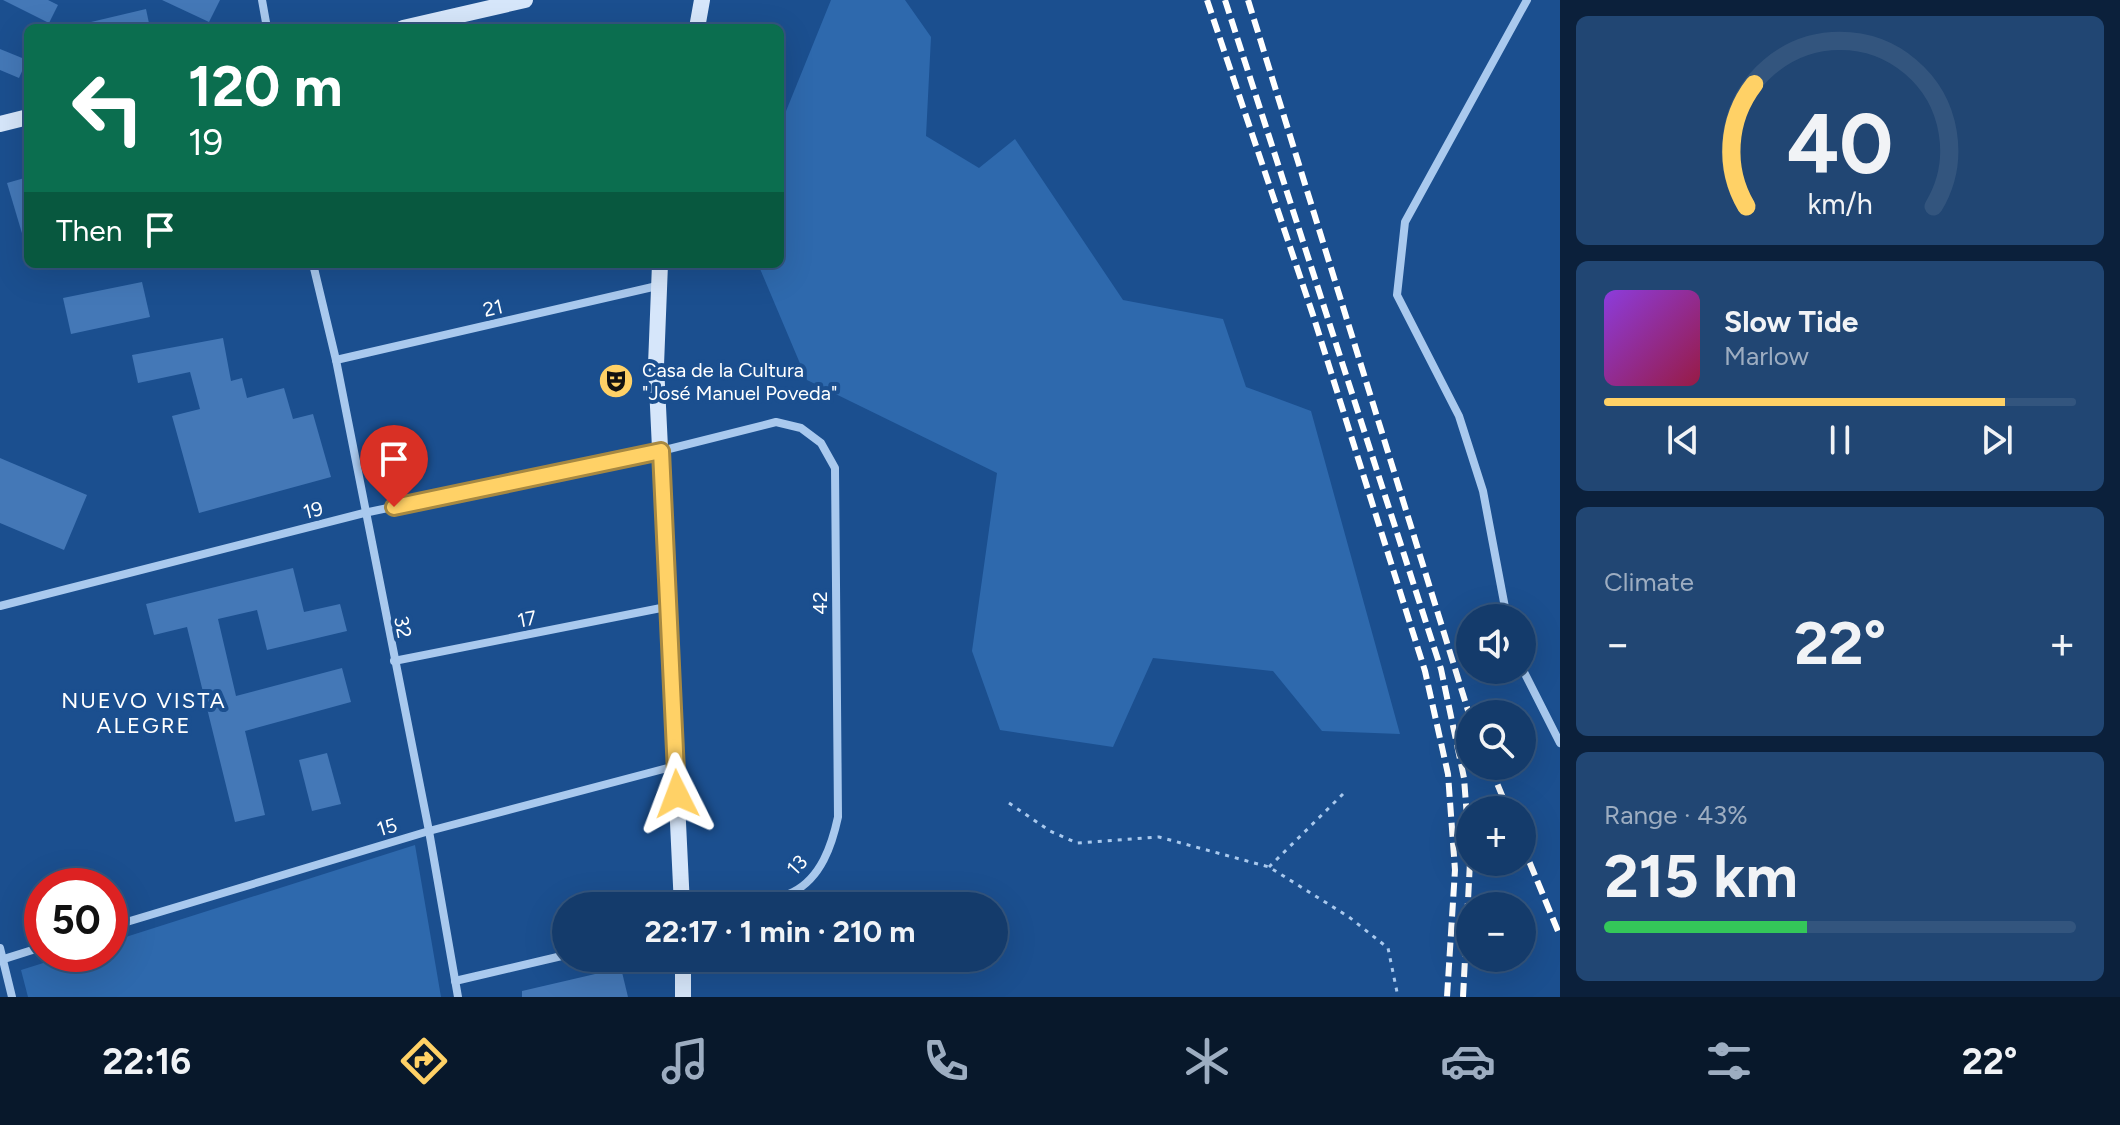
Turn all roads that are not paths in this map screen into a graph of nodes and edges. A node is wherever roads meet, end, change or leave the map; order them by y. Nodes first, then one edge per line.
1 (262, 0) edge
2 (525, 0) edge
3 (702, 0) edge
4 (1527, 0) edge
5 (266, 24) edge
6 (420, 24) edge
7 (698, 24) edge
8 (24, 118) edge
9 (0, 124) edge
10 (314, 268) edge
11 (659, 268) edge
12 (657, 286) junction
13 (336, 360) junction
14 (776, 422) joint
15 (661, 451) junction
16 (364, 513) junction
17 (1504, 604) edge
18 (0, 606) edge
19 (666, 607) junction
20 (394, 661) junction
21 (1530, 684) edge
22 (1560, 743) edge
23 (675, 766) junction
24 (838, 817) joint
25 (429, 831) junction
26 (681, 892) edge
27 (793, 892) edge
28 (128, 922) edge
29 (0, 948) edge
30 (24, 952) edge
31 (552, 958) edge
32 (1, 959) edge
33 (683, 972) edge
34 (455, 981) junction
35 (12, 997) edge
36 (458, 997) edge
37 (683, 997) edge

1 - 5 street
2 - 6 main road
3 - 7 main road
4 - 17 street
8 - 9 main road
10 - 13 street, 32
11 - 12 main road
12 - 13 street, 21
12 - 15 main road
13 - 16 street, 32
14 - 15 street, 19
14 - 24 street, 42
15 - 16 street, 19
15 - 19 main road
16 - 18 street, 19
16 - 20 street, 32
19 - 20 street, 17
19 - 23 main road
20 - 25 street, 32
21 - 22 street
23 - 25 street, 15
23 - 26 main road
24 - 27 street, 13
25 - 28 street, 15
25 - 34 street, 32
29 - 32 street
30 - 32 street
31 - 34 street
32 - 35 street
33 - 37 main road
34 - 36 street, 32

